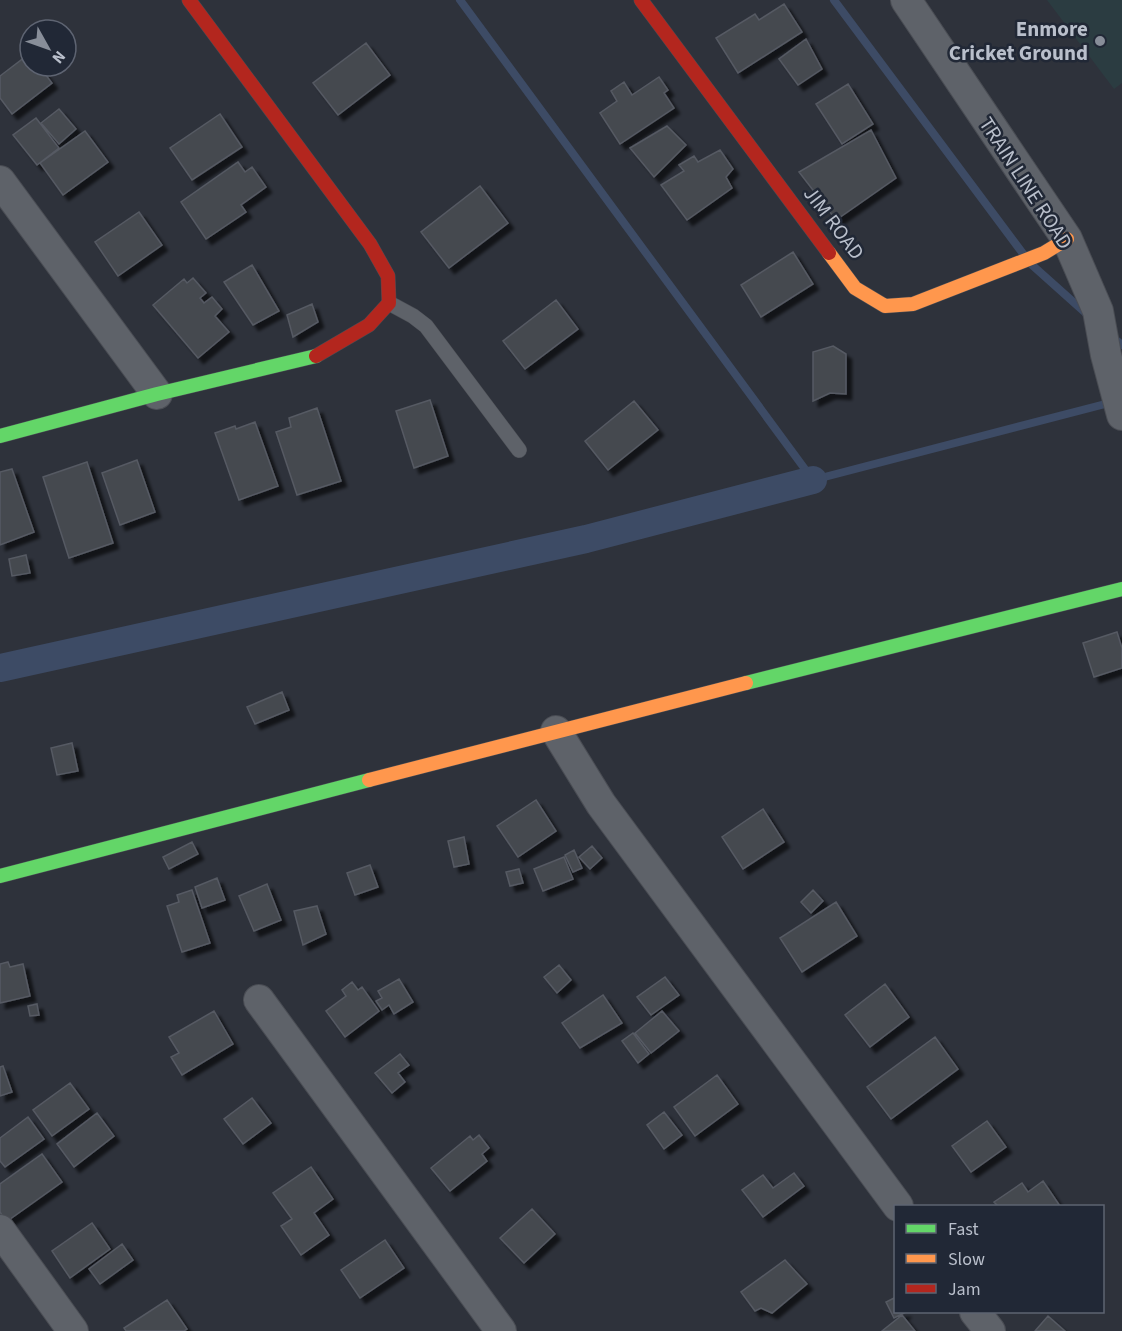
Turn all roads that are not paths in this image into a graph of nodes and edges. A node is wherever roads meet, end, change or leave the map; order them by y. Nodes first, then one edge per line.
1 (189, 0) edge
2 (641, 0) edge
3 (906, 0) edge
4 (0, 181) edge
5 (1055, 246) junction
6 (390, 303) junction
7 (157, 394) junction
8 (1122, 415) edge
9 (0, 436) edge
10 (519, 450) dead end
11 (1122, 589) edge
12 (556, 731) junction
13 (0, 876) edge
14 (259, 999) dead end
15 (897, 1205) edge
16 (0, 1230) edge
17 (976, 1313) edge
18 (73, 1331) edge
19 (501, 1331) edge
20 (990, 1331) edge

1 - 6 street
2 - 5 street, JIM ROAD
3 - 5 street, TRAIN LINE ROAD
4 - 7 street
5 - 8 street, TRAIN LINE ROAD
6 - 7 street
6 - 10 lane
7 - 9 street
11 - 12 street
12 - 13 street
12 - 15 street
14 - 19 street
16 - 18 street
17 - 20 street

